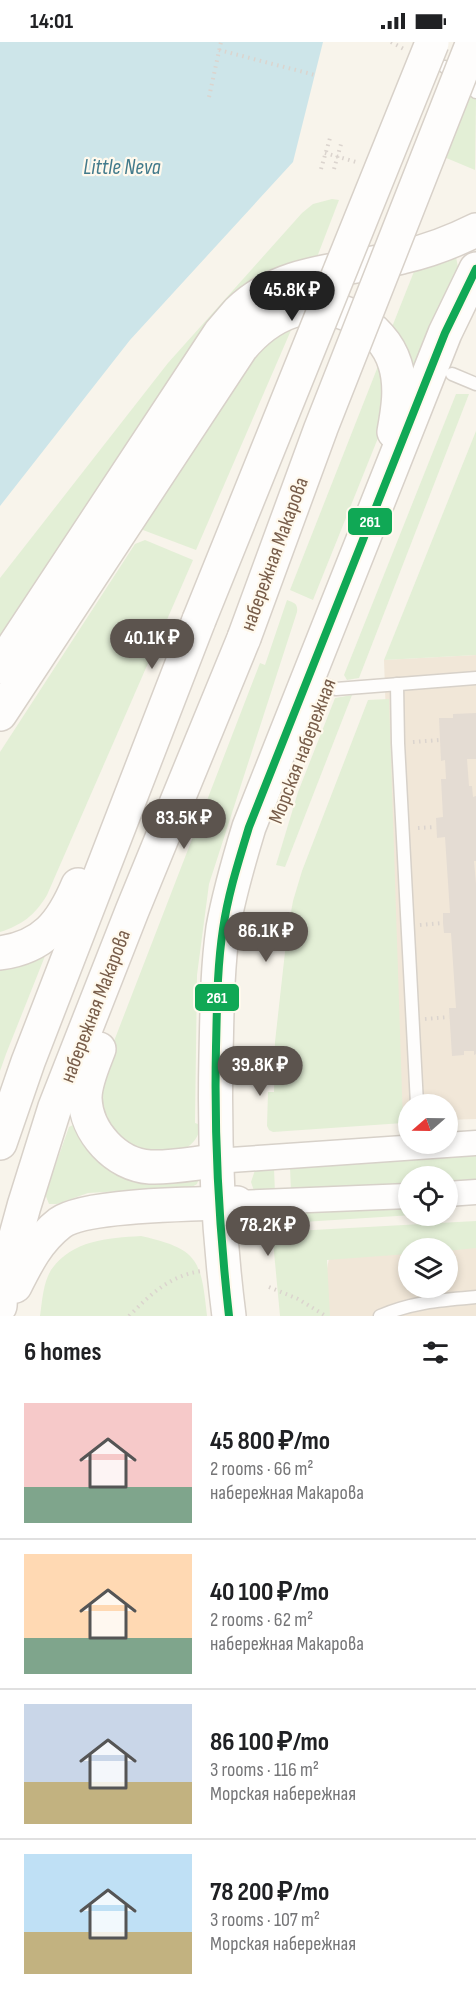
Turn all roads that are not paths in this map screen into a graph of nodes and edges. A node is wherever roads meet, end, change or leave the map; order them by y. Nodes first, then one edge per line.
1 (473, 42) edge
2 (427, 53) edge
3 (476, 92) edge
4 (476, 230) edge
5 (476, 269) edge
6 (476, 318) edge
7 (464, 379) edge
8 (388, 475) junction
9 (0, 668) edge
10 (476, 678) edge
11 (397, 684) junction
12 (326, 685) junction
13 (0, 714) edge
14 (153, 739) junction
15 (0, 953) edge
16 (104, 982) junction
17 (416, 1094) edge
18 (0, 1143) edge
19 (476, 1143) edge
20 (458, 1144) edge
21 (398, 1147) edge
22 (225, 1160) junction
23 (476, 1192) edge
24 (458, 1193) edge
25 (398, 1196) edge
26 (227, 1203) junction
27 (476, 1297) edge
28 (0, 1306) edge
29 (4, 1316) edge
30 (229, 1316) edge
31 (250, 1316) edge
32 (380, 1316) edge

1 - 16 main road, набережная Макарова, bridge
2 - 3 lane
2 - 14 main road, набережная Макарова, bridge
4 - 9 main road
5 - 8 main road, Морская набережная
6 - 7 main road, Морская набережная
7 - 12 main road, Морская набережная
8 - 13 main road
8 - 22 main road, Морская набережная
10 - 11 lane
11 - 12 lane
11 - 17 lane
12 - 22 main road, Морская набережная
14 - 15 main road
14 - 18 main road, набережная Макарова
16 - 22 main road
16 - 28 main road, набережная Макарова
19 - 20 street
21 - 22 street
22 - 26 main road, Морская набережная
23 - 24 street
25 - 26 street
26 - 29 main road
26 - 30 main road, Морская набережная
26 - 31 main road, Морская набережная
27 - 32 lane

